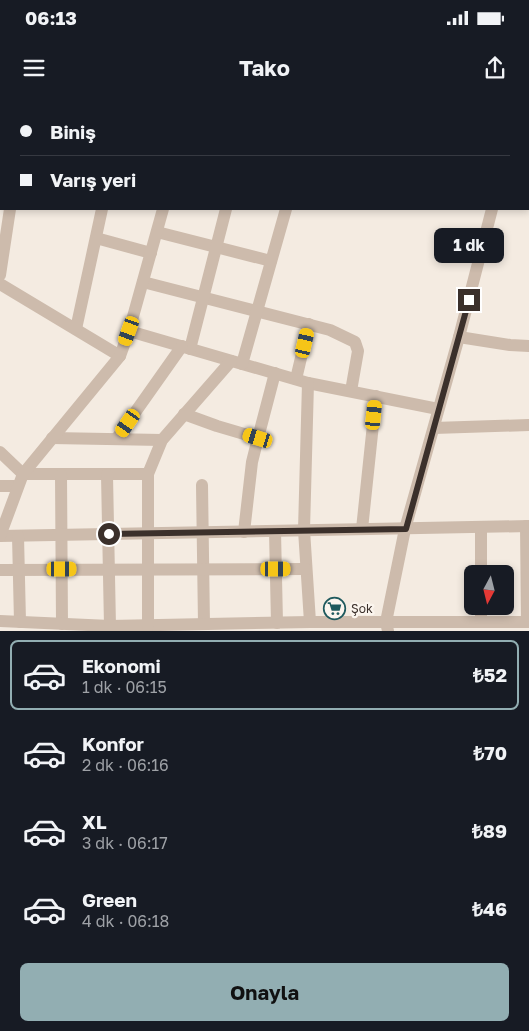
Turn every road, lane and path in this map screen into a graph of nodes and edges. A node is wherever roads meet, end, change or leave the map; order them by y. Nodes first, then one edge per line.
1 (10, 210) edge
2 (102, 210) edge
3 (163, 210) edge
4 (226, 210) edge
5 (282, 210) edge
6 (492, 210) edge
7 (157, 232) junction
8 (96, 238) junction
9 (216, 247) junction
10 (151, 253) junction
11 (271, 261) junction
12 (0, 276) edge
13 (143, 282) junction
14 (0, 284) edge
15 (203, 298) junction
16 (257, 310) junction
17 (309, 324) junction
18 (76, 329) junction
19 (129, 331) junction
20 (459, 336) junction
21 (529, 346) edge
22 (186, 347) junction
23 (120, 356) junction
24 (236, 362) junction
25 (274, 373) junction
26 (302, 381) junction
27 (351, 391) junction
28 (376, 396) junction
29 (438, 409) junction
30 (184, 414) junction
31 (529, 425) edge
32 (434, 428) junction
33 (52, 438) junction
34 (117, 438) junction
35 (258, 438) junction
36 (162, 440) junction
37 (0, 452) edge
38 (148, 474) junction
39 (61, 475) junction
40 (107, 475) junction
41 (21, 480) junction
42 (202, 485) dead end
43 (0, 486) edge
44 (528, 526) edge
45 (480, 527) junction
46 (406, 529) junction
47 (304, 530) junction
48 (362, 530) junction
49 (275, 531) junction
50 (203, 532) junction
51 (244, 532) junction
52 (148, 533) junction
53 (109, 534) junction
54 (62, 535) junction
55 (0, 536) edge
56 (18, 536) junction
57 (481, 565) edge
58 (148, 568) junction
59 (203, 568) junction
60 (62, 569) junction
61 (109, 569) junction
62 (276, 569) junction
63 (306, 569) junction
64 (0, 570) edge
65 (19, 570) junction
66 (481, 615) edge
67 (0, 621) edge
68 (20, 622) junction
69 (277, 622) junction
70 (310, 622) junction
71 (481, 622) junction
72 (62, 624) junction
73 (204, 624) junction
74 (522, 624) edge
75 (110, 626) junction
76 (148, 626) junction
77 (342, 626) edge
78 (387, 626) edge
79 (127, 628) edge
80 (171, 628) edge
81 (233, 628) edge

1 - 12 street
2 - 8 street
3 - 7 street
4 - 9 street
5 - 11 street
6 - 20 street
7 - 9 street
7 - 10 street
8 - 10 street
8 - 18 street
9 - 11 street
9 - 15 street
10 - 13 street
11 - 16 street
13 - 15 street
13 - 19 street
14 - 18 street
15 - 16 street
15 - 22 street
16 - 17 street
16 - 24 street
17 - 26 street
17 - 27 street
18 - 23 street
19 - 22 street
19 - 23 street
20 - 21 street
20 - 29 street
22 - 24 street
22 - 34 street
23 - 33 street
24 - 25 street
24 - 30 street
25 - 26 street
25 - 35 street
26 - 27 street
26 - 47 street
27 - 28 street
28 - 29 street
28 - 48 street
29 - 32 street
30 - 35 street
30 - 36 street
31 - 32 street
32 - 46 street
33 - 34 street
33 - 41 street
34 - 36 street
35 - 51 street
36 - 38 street
37 - 41 street
38 - 40 street
38 - 52 street
39 - 40 street
39 - 41 street
39 - 54 street
40 - 53 street
41 - 43 street
41 - 55 street
42 - 50 street
44 - 45 street
44 - 74 street
45 - 46 street
45 - 57 street
46 - 48 street
46 - 78 street
47 - 48 street
47 - 49 street
47 - 63 street
49 - 51 street
49 - 62 street
50 - 51 street
50 - 52 street
50 - 59 street
52 - 53 street
52 - 58 street
53 - 54 street
53 - 61 street
54 - 56 street
54 - 60 street
55 - 56 street
56 - 65 street
58 - 59 street
58 - 61 street
58 - 76 street
59 - 62 street
59 - 73 street
60 - 61 street
60 - 65 street
60 - 72 street
61 - 75 street
62 - 63 street
62 - 69 street
63 - 70 street
64 - 65 street
65 - 68 street
66 - 71 street
67 - 68 street
68 - 72 street
69 - 70 street
69 - 81 street
70 - 77 street
71 - 74 street
71 - 78 street
72 - 75 street
73 - 80 street
73 - 81 street
75 - 79 street
76 - 79 street
76 - 80 street
77 - 78 street

